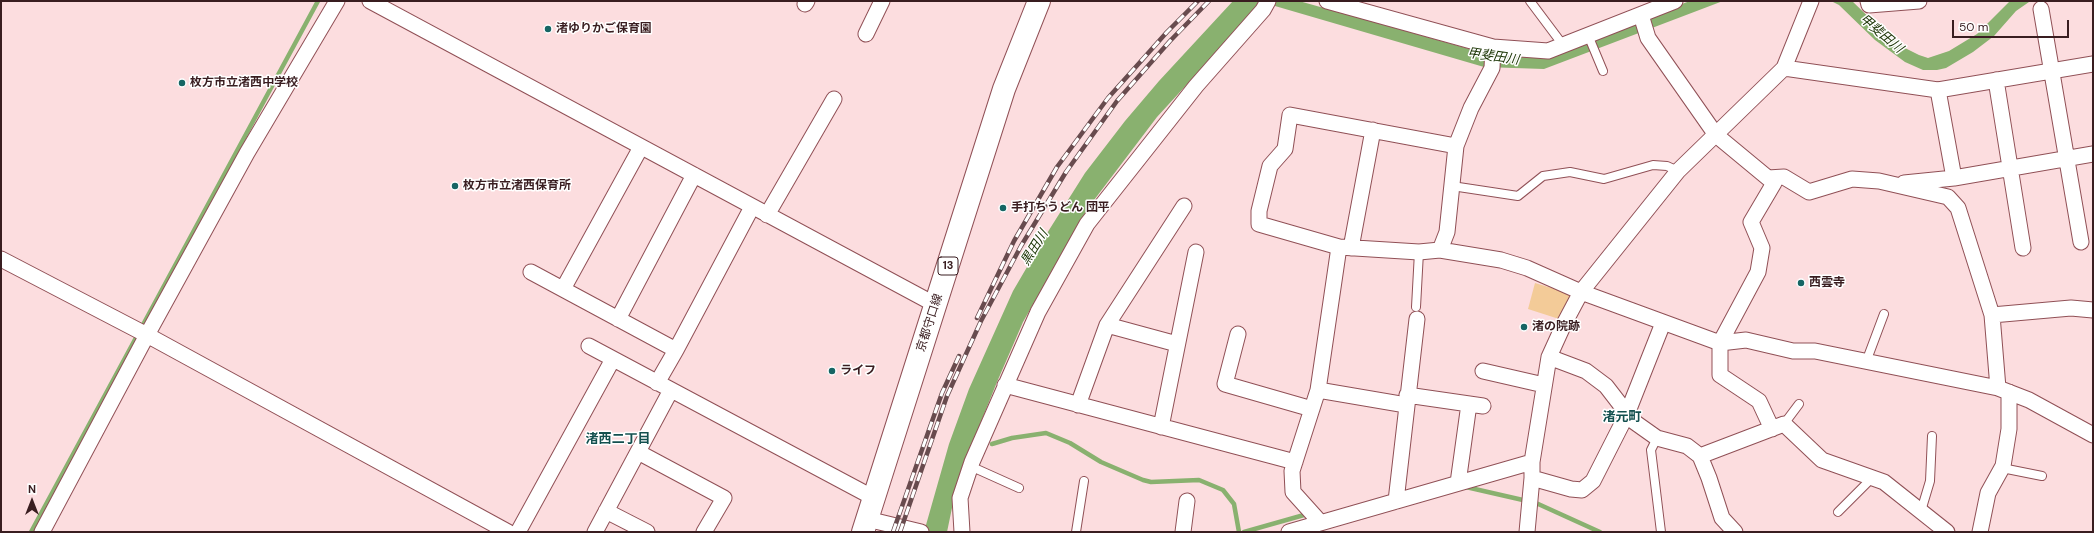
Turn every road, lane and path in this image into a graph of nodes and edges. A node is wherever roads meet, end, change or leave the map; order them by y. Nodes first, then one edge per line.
1 (337, 1) edge
2 (370, 1) edge
3 (1039, 1) edge
4 (1327, 1) edge
5 (1530, 1) edge
6 (1675, 1) edge
7 (1811, 1) edge
8 (1868, 1) edge
9 (1919, 1) edge
10 (876, 3) edge
11 (1266, 5) edge
12 (1350, 5) edge
13 (2042, 9) dead end
14 (1640, 15) junction
15 (866, 34) dead end
16 (1588, 36) junction
17 (1563, 45) junction
18 (1493, 49) junction
19 (2093, 64) edge
20 (1784, 68) junction
21 (1603, 71) dead end
22 (2052, 71) junction
23 (1996, 80) junction
24 (1938, 90) junction
25 (834, 99) dead end
26 (1372, 130) junction
27 (1716, 135) junction
28 (1456, 146) junction
29 (641, 147) junction
30 (2093, 154) edge
31 (2066, 159) junction
32 (2009, 168) junction
33 (1678, 171) junction
34 (694, 176) junction
35 (1768, 178) junction
36 (1954, 178) junction
37 (1891, 184) junction
38 (1452, 186) junction
39 (1184, 206) dead end
40 (752, 207) junction
41 (767, 215) junction
42 (2081, 242) dead end
43 (1345, 248) junction
44 (2023, 248) dead end
45 (1440, 250) junction
46 (1196, 252) dead end
47 (1418, 252) junction
48 (1, 259) edge
49 (532, 272) dead end
50 (563, 289) junction
51 (1581, 292) junction
52 (936, 306) junction
53 (2093, 310) edge
54 (1884, 314) dead end
55 (1992, 315) junction
56 (1417, 316) joint
57 (618, 319) junction
58 (1663, 323) junction
59 (1107, 325) junction
60 (1238, 334) dead end
61 (147, 335) junction
62 (1720, 343) junction
63 (1177, 344) junction
64 (589, 346) dead end
65 (676, 350) junction
66 (1548, 357) junction
67 (613, 359) junction
68 (1866, 362) junction
69 (1483, 371) dead end
70 (657, 383) junction
71 (1005, 385) junction
72 (1544, 385) junction
73 (671, 390) junction
74 (1318, 390) junction
75 (2003, 390) junction
76 (1407, 400) junction
77 (1078, 404) junction
78 (1799, 404) dead end
79 (1312, 409) junction
80 (1627, 414) junction
81 (1778, 426) junction
82 (1161, 427) junction
83 (2093, 435) edge
84 (1932, 436) dead end
85 (1657, 438) junction
86 (638, 452) junction
87 (1700, 456) junction
88 (1295, 462) junction
89 (1532, 462) junction
90 (970, 466) junction
91 (2002, 468) junction
92 (2042, 476) dead end
93 (1532, 478) junction
94 (1872, 478) junction
95 (1084, 481) dead end
96 (1458, 483) junction
97 (1019, 488) dead end
98 (874, 498) junction
99 (1187, 501) dead end
100 (1396, 501) junction
101 (606, 511) junction
102 (1920, 511) junction
103 (1838, 512) dead end
104 (1320, 522) junction
105 (865, 526) edge
106 (42, 532) edge
107 (508, 532) edge
108 (518, 532) edge
109 (595, 532) edge
110 (648, 532) edge
111 (704, 532) edge
112 (920, 532) edge
113 (962, 532) edge
114 (1076, 532) edge
115 (1183, 532) edge
116 (1289, 532) edge
117 (1527, 532) edge
118 (1661, 532) edge
119 (1735, 532) edge
120 (1947, 532) edge
121 (1980, 532) edge

1 - 61 street
2 - 29 street
3 - 52 main road, 京都守口線 / 13
4 - 12 street
5 - 17 lane
6 - 14 street
7 - 20 street
8 - 9 street
10 - 15 street
11 - 71 street
12 - 18 street
13 - 22 street
14 - 16 street
14 - 27 street
16 - 17 street
16 - 21 lane
17 - 18 street
18 - 28 street
19 - 22 street
20 - 24 street
20 - 27 street
22 - 23 street
22 - 31 street
23 - 24 street
23 - 32 street
24 - 36 street
25 - 41 street
26 - 28 street
26 - 43 street
26 - 43 street
27 - 33 street
27 - 35 street
28 - 38 street
29 - 34 street
29 - 50 street
30 - 31 street
31 - 32 street
31 - 42 street
32 - 36 street
32 - 44 street
33 - 38 lane
33 - 51 street
34 - 40 street
34 - 57 street
35 - 37 street
35 - 62 street
36 - 37 street
37 - 55 street
38 - 45 street
39 - 59 street
40 - 41 street
40 - 65 street
41 - 52 street
43 - 47 street
43 - 74 street
45 - 47 street
45 - 51 street
46 - 63 street
47 - 56 lane
48 - 61 street
49 - 50 street
50 - 57 street
51 - 58 street
51 - 66 street
52 - 98 main road, 京都守口線 / 13
53 - 55 street
54 - 68 lane
55 - 75 street
56 - 76 street
57 - 65 street
58 - 62 street
58 - 80 street
59 - 63 street
59 - 77 street
60 - 79 street
61 - 106 street
61 - 107 street
62 - 68 street
62 - 81 street
63 - 82 street
64 - 67 street
65 - 70 street
66 - 72 street
66 - 80 street
67 - 70 street
67 - 108 street
68 - 75 street
69 - 72 street
70 - 73 street
71 - 77 street
71 - 90 street
72 - 89 street
73 - 86 street
73 - 98 street
74 - 76 street
74 - 79 street
75 - 83 street
75 - 91 street
76 - 96 street
76 - 100 street
77 - 82 street
78 - 81 lane
79 - 88 street
80 - 85 street
80 - 93 street
81 - 87 street
81 - 94 street
82 - 88 street
84 - 102 lane
85 - 87 street
85 - 118 lane
86 - 101 street
86 - 111 street
87 - 119 street
88 - 104 street
89 - 93 street
89 - 96 street
90 - 97 lane
90 - 113 street
91 - 92 lane
91 - 121 street
93 - 117 street
94 - 102 street
94 - 103 lane
95 - 114 lane
96 - 100 street
98 - 105 main road, 京都守口線 / 13
99 - 115 street
100 - 104 street
101 - 109 street
101 - 110 street
102 - 120 street
104 - 116 street
105 - 112 street

